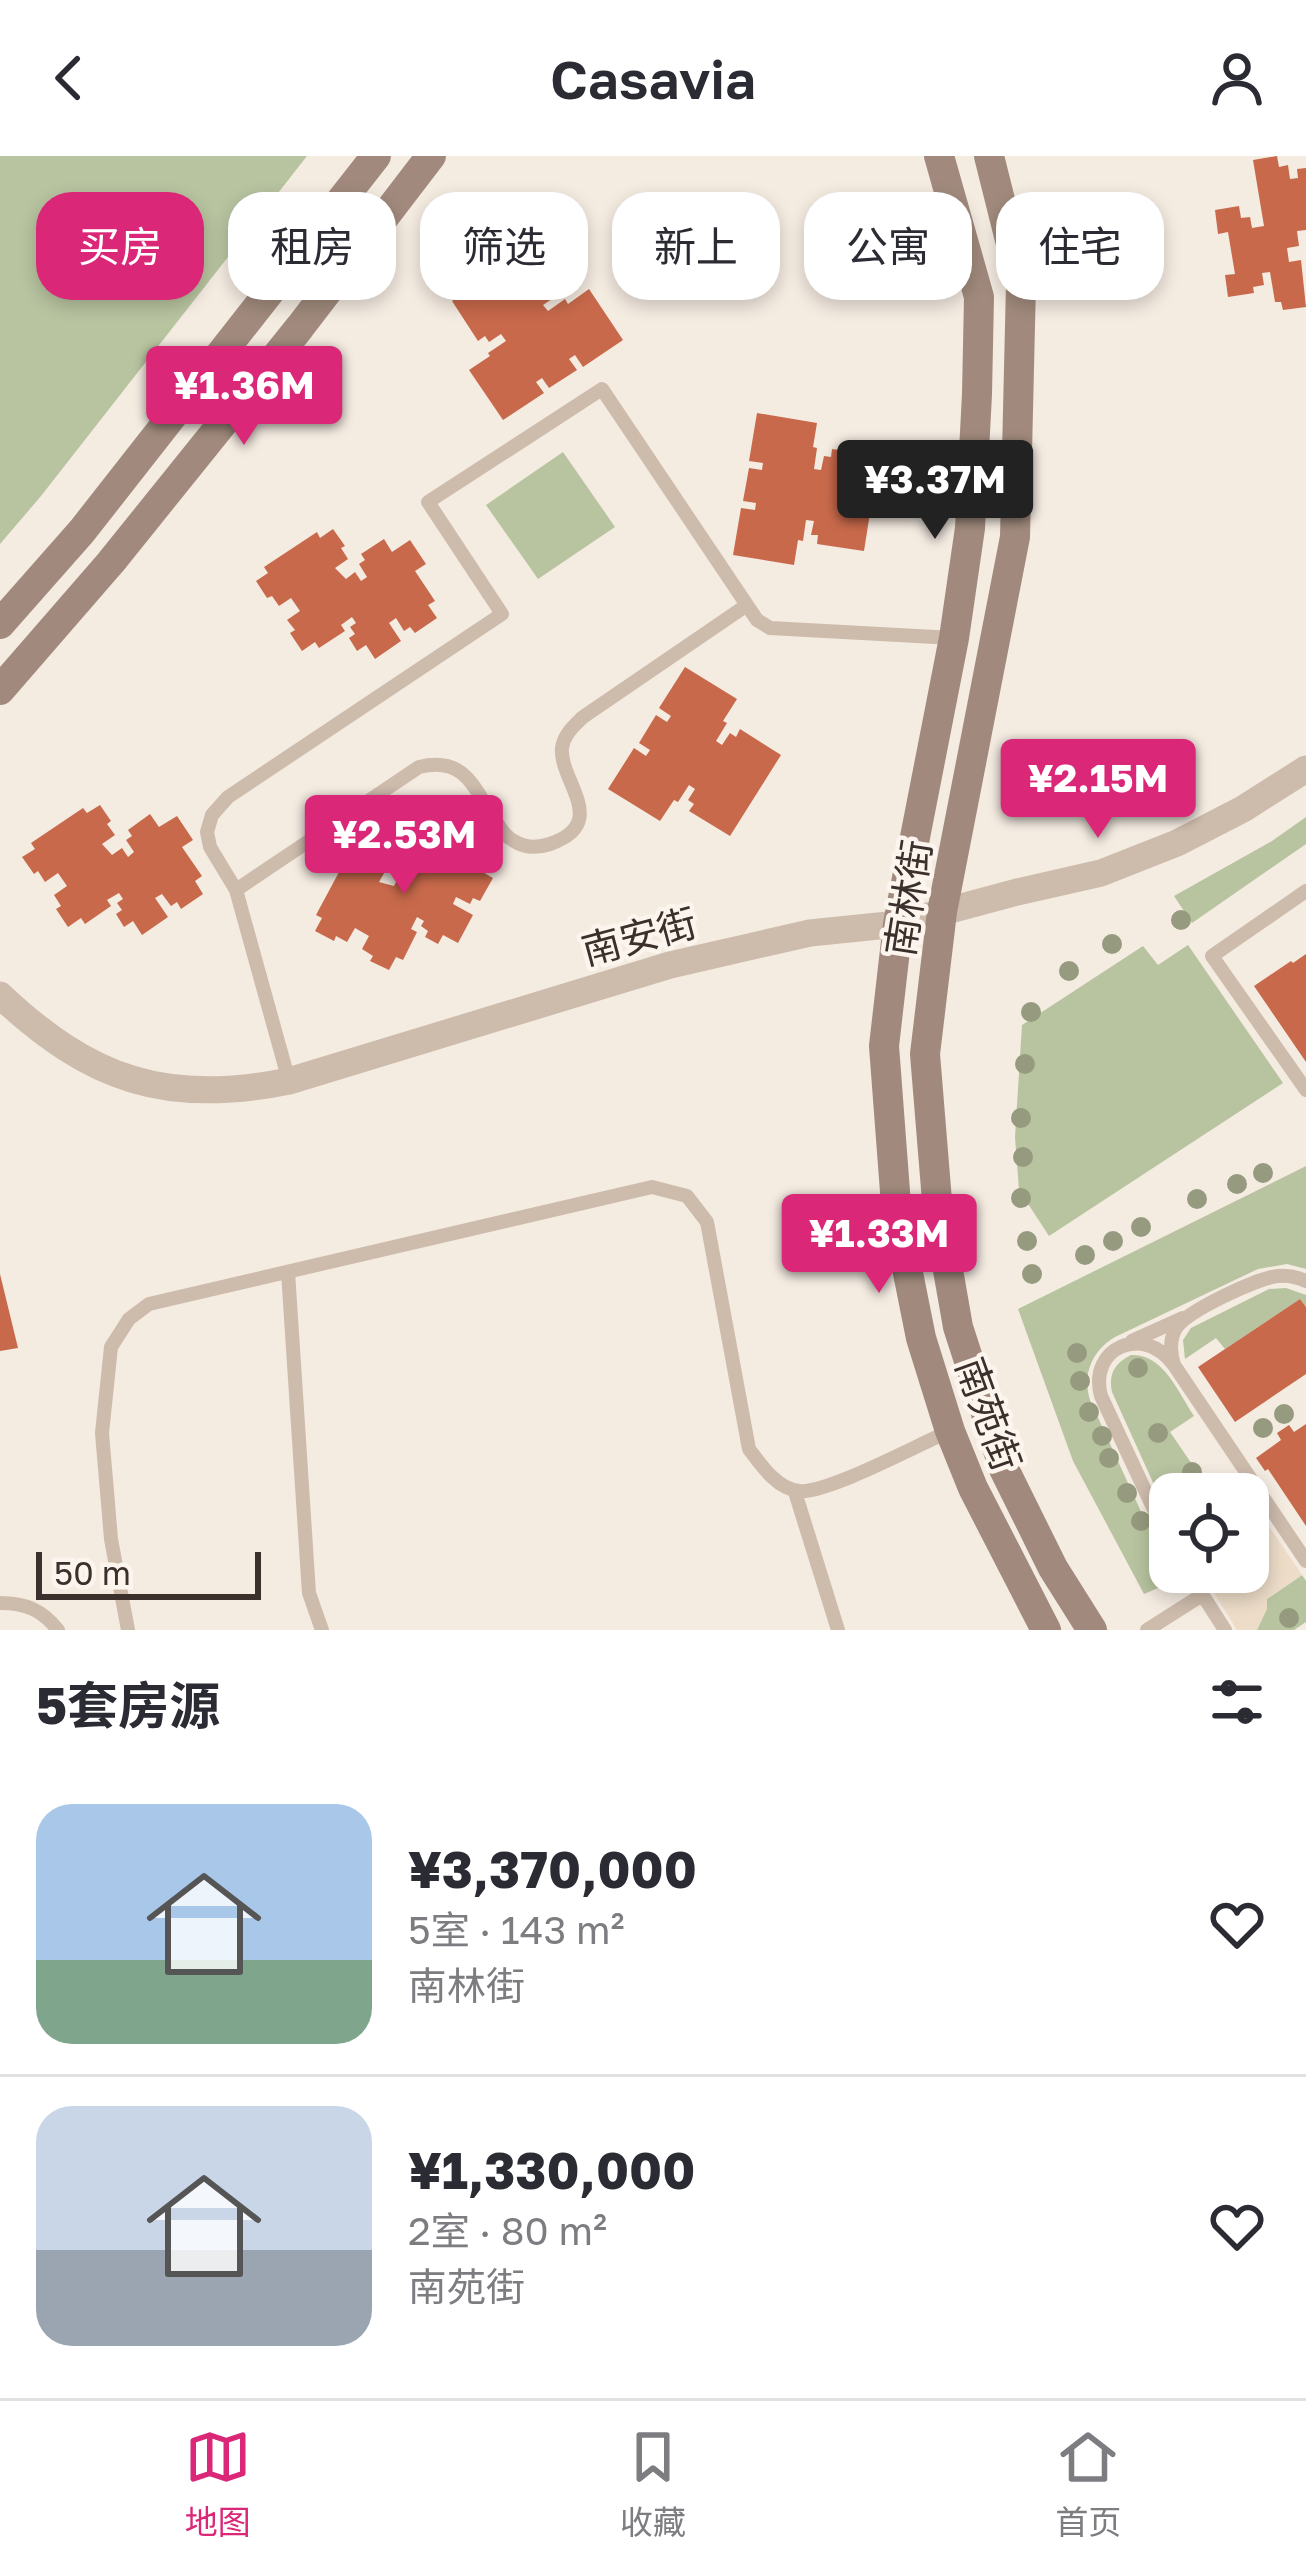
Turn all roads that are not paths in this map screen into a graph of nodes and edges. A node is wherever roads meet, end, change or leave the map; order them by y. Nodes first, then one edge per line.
1 (376, 156) edge
2 (430, 156) edge
3 (939, 156) edge
4 (989, 156) edge
5 (747, 605) junction
6 (0, 624) edge
7 (954, 638) junction
8 (0, 690) edge
9 (1306, 769) edge
10 (236, 890) junction
11 (1306, 891) edge
12 (942, 912) junction
13 (898, 924) junction
14 (0, 995) edge
15 (289, 1081) junction
16 (1306, 1090) edge
17 (288, 1272) junction
18 (1306, 1281) edge
19 (1190, 1315) junction
20 (1122, 1346) junction
21 (1174, 1365) junction
22 (950, 1430) junction
23 (795, 1492) junction
24 (1149, 1498) edge
25 (1306, 1561) edge
26 (1202, 1595) joint
27 (0, 1603) edge
28 (58, 1630) edge
29 (128, 1630) edge
30 (322, 1630) edge
31 (838, 1630) edge
32 (1046, 1630) edge
33 (1092, 1630) edge
34 (1147, 1630) edge
35 (1225, 1630) edge

1 - 6 main road
2 - 8 main road
3 - 7 main road, 南林街
4 - 12 main road, 南林街
5 - 7 lane
5 - 10 lane
5 - 10 lane
7 - 13 main road, 南林街
9 - 12 street, 南安街
10 - 15 lane
11 - 16 lane
12 - 13 street, 南安街
12 - 33 main road, 南林街
13 - 15 street, 南安街
13 - 22 main road, 南苑街
14 - 15 street, 南安街
17 - 23 lane
17 - 29 lane
17 - 30 lane
18 - 19 lane
19 - 20 lane
19 - 21 lane
20 - 21 lane
20 - 24 lane
21 - 25 lane
22 - 23 lane
22 - 32 main road, 南苑街
23 - 31 lane
26 - 34 lane
26 - 35 lane
27 - 28 lane

